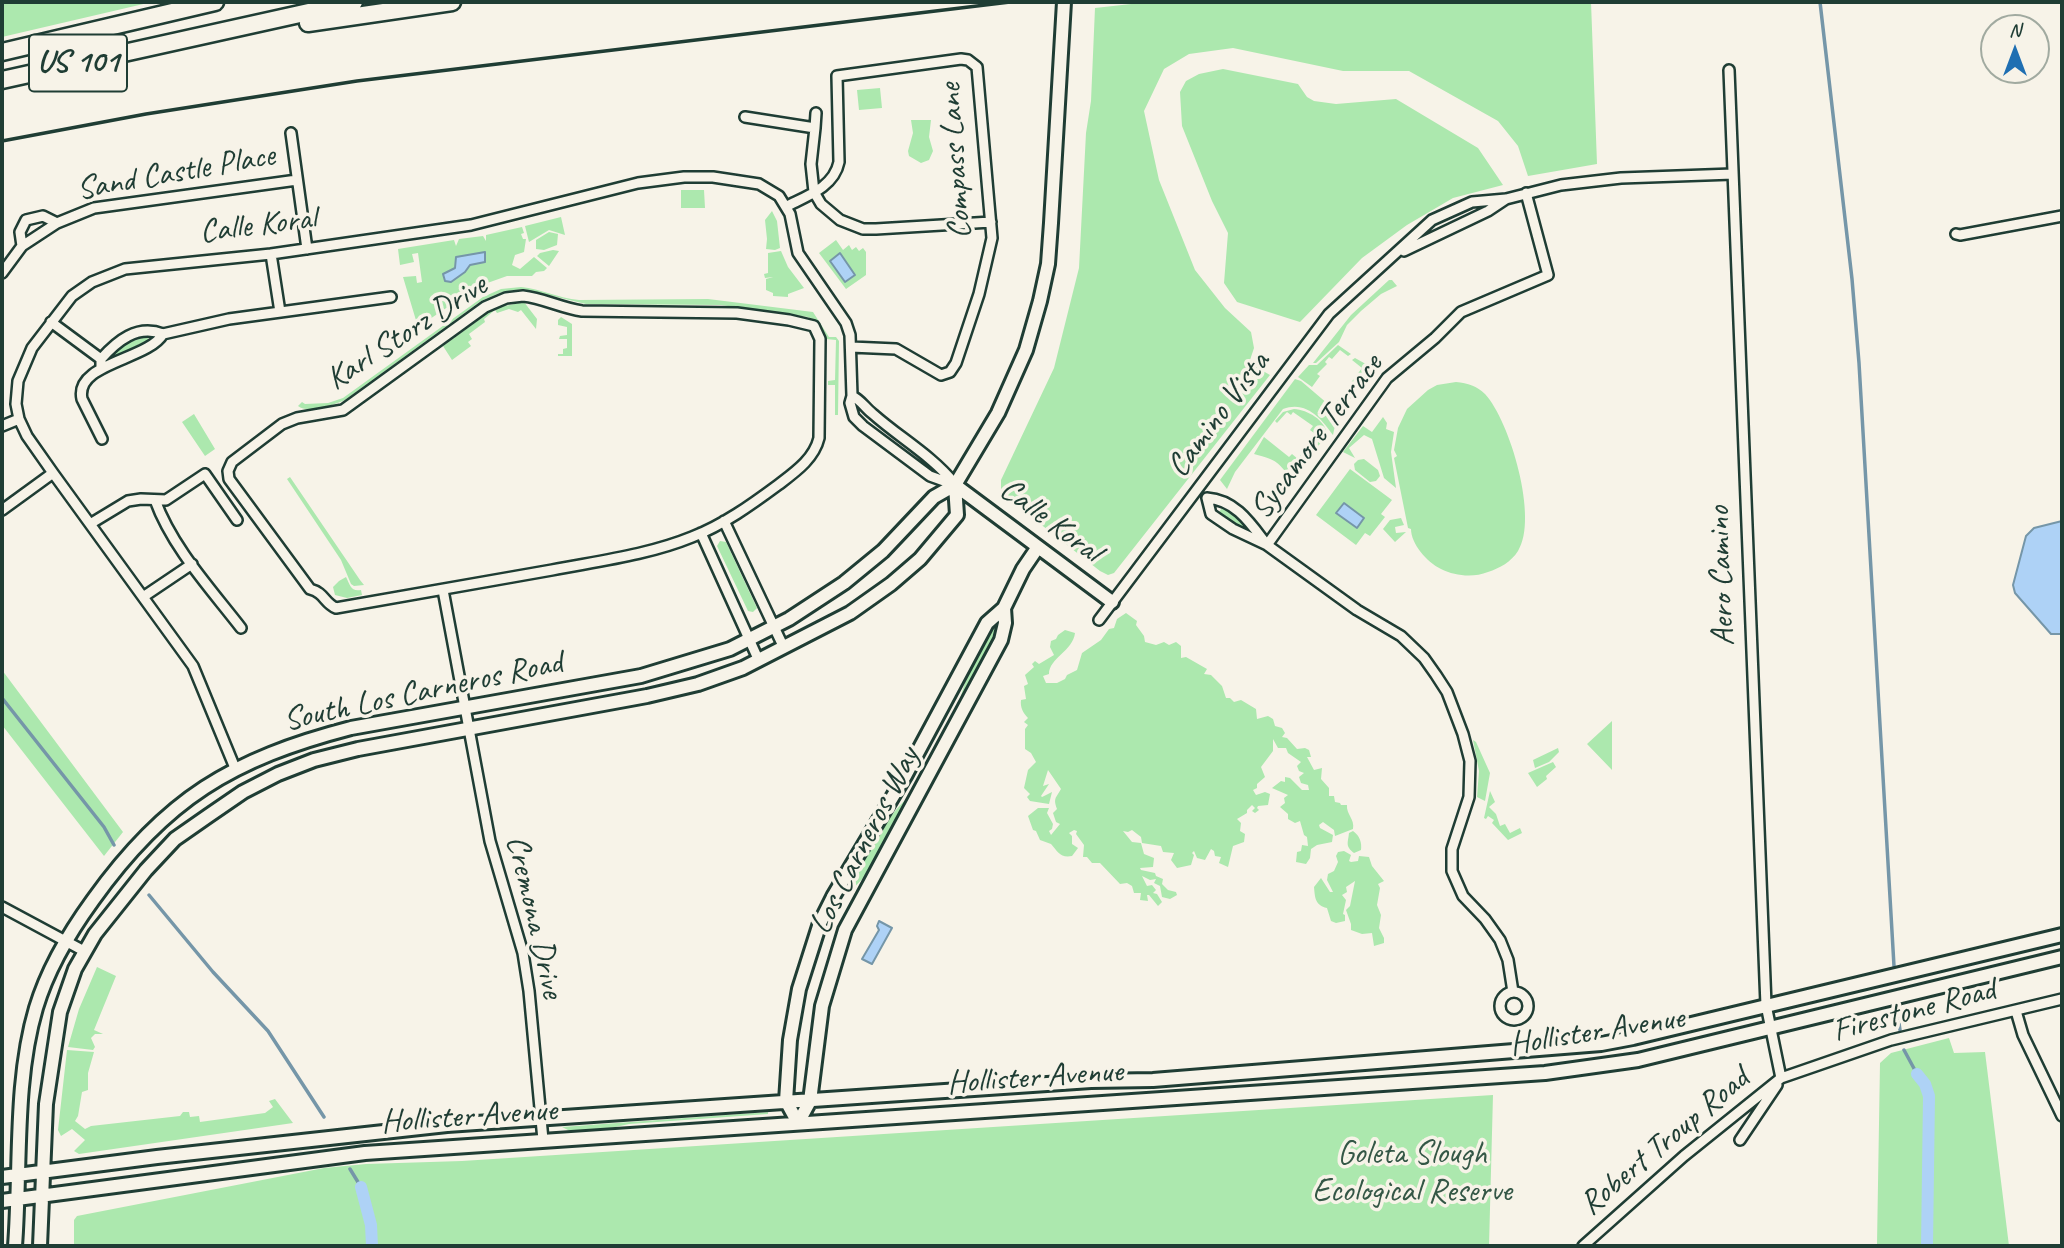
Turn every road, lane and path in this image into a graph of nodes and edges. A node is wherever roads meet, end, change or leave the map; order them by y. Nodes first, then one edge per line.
1 (215, 2) edge
2 (354, 2) edge
3 (452, 2) edge
4 (1063, 6) edge
5 (155, 47) junction
6 (2, 52) edge
7 (1729, 70) dead end
8 (2, 80) edge
9 (816, 113) dead end
10 (745, 117) dead end
11 (815, 128) junction
12 (291, 133) dead end
13 (1733, 174) junction
14 (296, 180) junction
15 (814, 192) junction
16 (1526, 192) junction
17 (1506, 199) junction
18 (787, 206) junction
19 (2062, 216) edge
20 (991, 222) junction
21 (57, 223) junction
22 (1955, 234) dead end
23 (22, 246) junction
24 (307, 249) junction
25 (271, 254) junction
26 (1396, 254) junction
27 (2, 273) edge
28 (391, 298) dead end
29 (280, 312) junction
30 (51, 322) junction
31 (163, 334) junction
32 (850, 347) junction
33 (101, 363) junction
34 (852, 396) junction
35 (19, 419) junction
36 (2, 426) edge
37 (102, 439) dead end
38 (53, 473) junction
39 (955, 485) junction
40 (1196, 490) junction
41 (1208, 498) junction
42 (155, 500) junction
43 (2, 510) edge
44 (237, 520) dead end
45 (724, 521) junction
46 (90, 524) junction
47 (701, 533) junction
48 (1267, 545) junction
49 (1038, 547) junction
50 (192, 564) junction
51 (443, 590) junction
52 (144, 597) junction
53 (1112, 602) junction
54 (1004, 608) junction
55 (1099, 620) dead end
56 (774, 627) junction
57 (241, 628) dead end
58 (750, 640) junction
59 (784, 648) junction
60 (759, 661) junction
61 (463, 708) junction
62 (468, 729) junction
63 (235, 768) junction
64 (905, 776) junction
65 (924, 786) junction
66 (2, 907) edge
67 (2062, 934) edge
68 (66, 941) junction
69 (84, 951) junction
70 (2062, 957) edge
71 (1513, 992) dead end
72 (2062, 999) edge
73 (1766, 1005) junction
74 (2016, 1011) junction
75 (1769, 1027) junction
76 (1782, 1078) junction
77 (786, 1101) junction
78 (810, 1101) junction
79 (2062, 1116) edge
80 (540, 1117) junction
81 (798, 1123) junction
82 (543, 1140) junction
83 (1740, 1140) dead end
84 (44, 1172) junction
85 (19, 1176) junction
86 (2, 1177) edge
87 (43, 1196) junction
88 (19, 1200) junction
89 (2, 1201) edge
90 (15, 1246) edge
91 (40, 1246) edge
92 (1583, 1246) edge

1 - 6 highway, US 101
2 - 5 highway, US 101
3 - 5 highway
4 - 39 main road, South Los Carneros Road
5 - 8 highway, US 101
7 - 13 street, Aero Camino
9 - 11 street
10 - 11 street
11 - 15 street
12 - 14 street, Sand Castle Place
13 - 16 street, Camino Vista
13 - 73 street, Aero Camino
14 - 21 street, Sand Castle Place
14 - 24 street, Sand Castle Place
15 - 18 street
15 - 20 street
15 - 20 street, Compass Lane
16 - 17 street, Camino Vista
16 - 48 street, Sycamore Terrace
17 - 26 street, Camino Vista
17 - 26 street, Camino Vista
18 - 24 street, Calle Koral
18 - 32 street, Calle Koral
19 - 22 street
20 - 32 street, Compass Lane
21 - 23 street, Sand Castle Place
21 - 23 street
23 - 27 street, Sand Castle Place
24 - 25 street, Calle Koral
25 - 29 street
25 - 30 street, Calle Koral
26 - 40 street, Camino Vista
28 - 29 street
29 - 31 street
30 - 33 street
30 - 35 street, Calle Koral
31 - 33 street
31 - 33 street
32 - 34 street, Calle Koral
33 - 37 street
34 - 39 street, Calle Koral
34 - 39 street, Calle Koral
35 - 36 street
35 - 38 street, Calle Koral
38 - 43 street
38 - 46 street, Calle Koral
39 - 49 main road, Calle Koral
39 - 56 main road, South Los Carneros Road
39 - 59 main road, South Los Carneros Road
40 - 41 street
40 - 53 street, Camino Vista
41 - 48 street
41 - 48 street
42 - 44 street
42 - 46 street
42 - 50 street
45 - 47 street, Karl Storz Drive
45 - 51 street, Karl Storz Drive
45 - 56 street
46 - 52 street, Calle Koral
47 - 51 street, Karl Storz Drive
47 - 58 street
48 - 71 street
49 - 53 main road, Calle Koral
49 - 54 main road, Los Carneros Way
50 - 52 street
50 - 57 street
51 - 61 street, Cremona Drive
52 - 63 street, Calle Koral
53 - 55 street, Camino Vista
54 - 64 main road, Los Carneros Way
54 - 65 main road, Los Carneros Way
56 - 58 main road, South Los Carneros Road
56 - 59 street
58 - 60 street
58 - 61 main road, South Los Carneros Road
59 - 60 main road, South Los Carneros Road
60 - 62 main road, South Los Carneros Road
61 - 62 street, Cremona Drive
61 - 63 main road, South Los Carneros Road
62 - 69 main road, South Los Carneros Road
62 - 80 street, Cremona Drive
63 - 68 main road, South Los Carneros Road
64 - 65 main road
64 - 77 main road, Los Carneros Way
65 - 78 main road, Los Carneros Way
66 - 68 street
67 - 73 main road, Hollister Avenue
68 - 69 street
68 - 85 main road, South Los Carneros Road
69 - 84 main road, South Los Carneros Road
70 - 75 main road, Hollister Avenue
72 - 74 street, Firestone Road
73 - 75 street, Aero Camino
73 - 78 main road, Hollister Avenue
74 - 76 street, Firestone Road
74 - 79 street
75 - 76 street, Aero Camino
75 - 81 main road, Hollister Avenue
76 - 83 street
76 - 92 street, Robert Troup Road
77 - 78 main road, Hollister Avenue
77 - 80 main road, Hollister Avenue
77 - 81 main road
78 - 81 main road, Los Carneros Way
80 - 82 street, Cremona Drive
80 - 84 main road, Hollister Avenue
81 - 82 main road, Hollister Avenue
82 - 87 main road, Hollister Avenue
84 - 85 main road, Hollister Avenue
84 - 87 main road, South Los Carneros Road
85 - 86 main road, Hollister Avenue
85 - 88 main road, South Los Carneros Road
87 - 88 main road, Hollister Avenue
87 - 91 main road, South Los Carneros Road
88 - 89 main road, Hollister Avenue
88 - 90 main road, South Los Carneros Road

